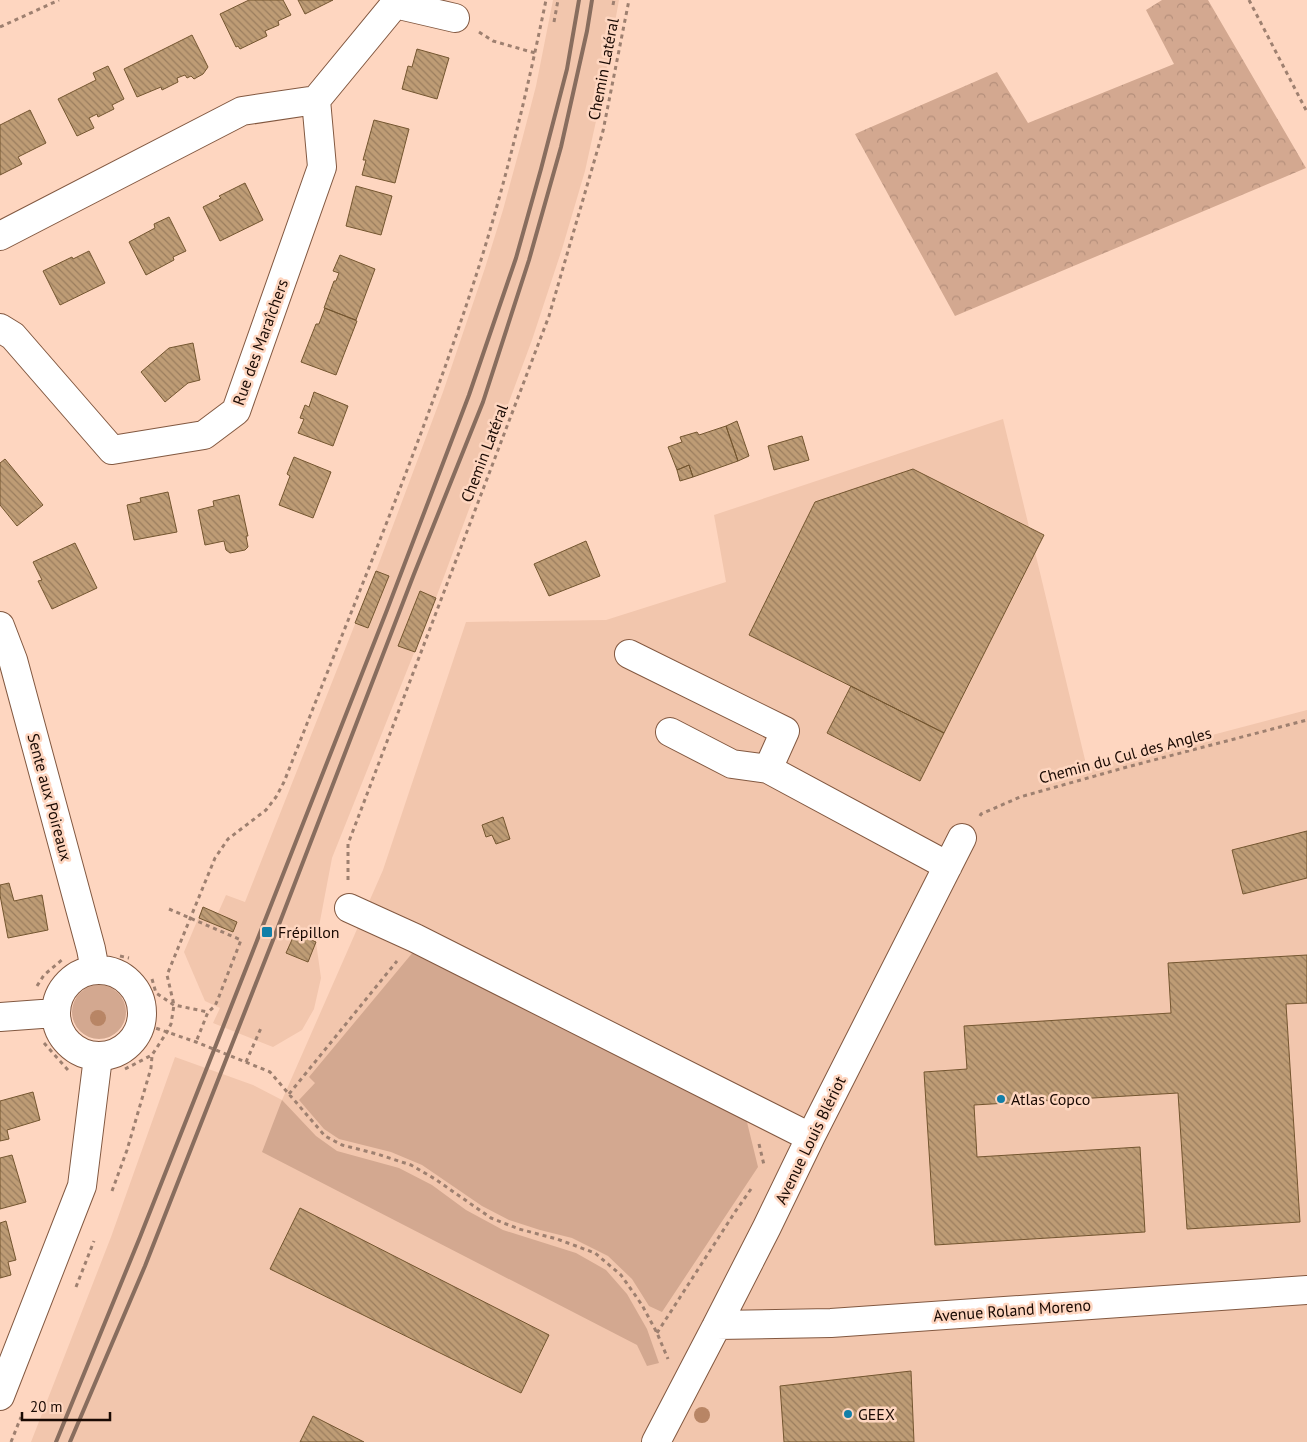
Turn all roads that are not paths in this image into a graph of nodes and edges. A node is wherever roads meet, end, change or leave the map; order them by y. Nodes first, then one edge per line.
1 (455, 18) road end
2 (316, 100) junction
3 (0, 236) edge
4 (0, 328) edge
5 (0, 626) edge
6 (629, 654) dead end
7 (670, 732) dead end
8 (768, 769) junction
9 (962, 838) road end
10 (948, 866) junction
11 (348, 908) road end
12 (95, 970) junction
13 (55, 1013) junction
14 (0, 1017) edge
15 (98, 1057) junction
16 (811, 1136) junction
17 (1307, 1290) edge
18 (717, 1326) junction
19 (0, 1396) edge
20 (656, 1442) edge

1 - 2 street
2 - 3 street
2 - 4 street, Rue des Maraîchers
5 - 12 street, Sente aux Poireaux
6 - 8 street
7 - 8 street
8 - 10 street
9 - 10 street, Avenue Louis Blériot
10 - 16 street, Avenue Louis Blériot
11 - 16 street
12 - 13 street
12 - 15 street
13 - 14 street
13 - 15 street
15 - 19 street
16 - 18 street, Avenue Louis Blériot
17 - 18 street, Avenue Roland Moreno
18 - 20 street, Avenue Louis Blériot

